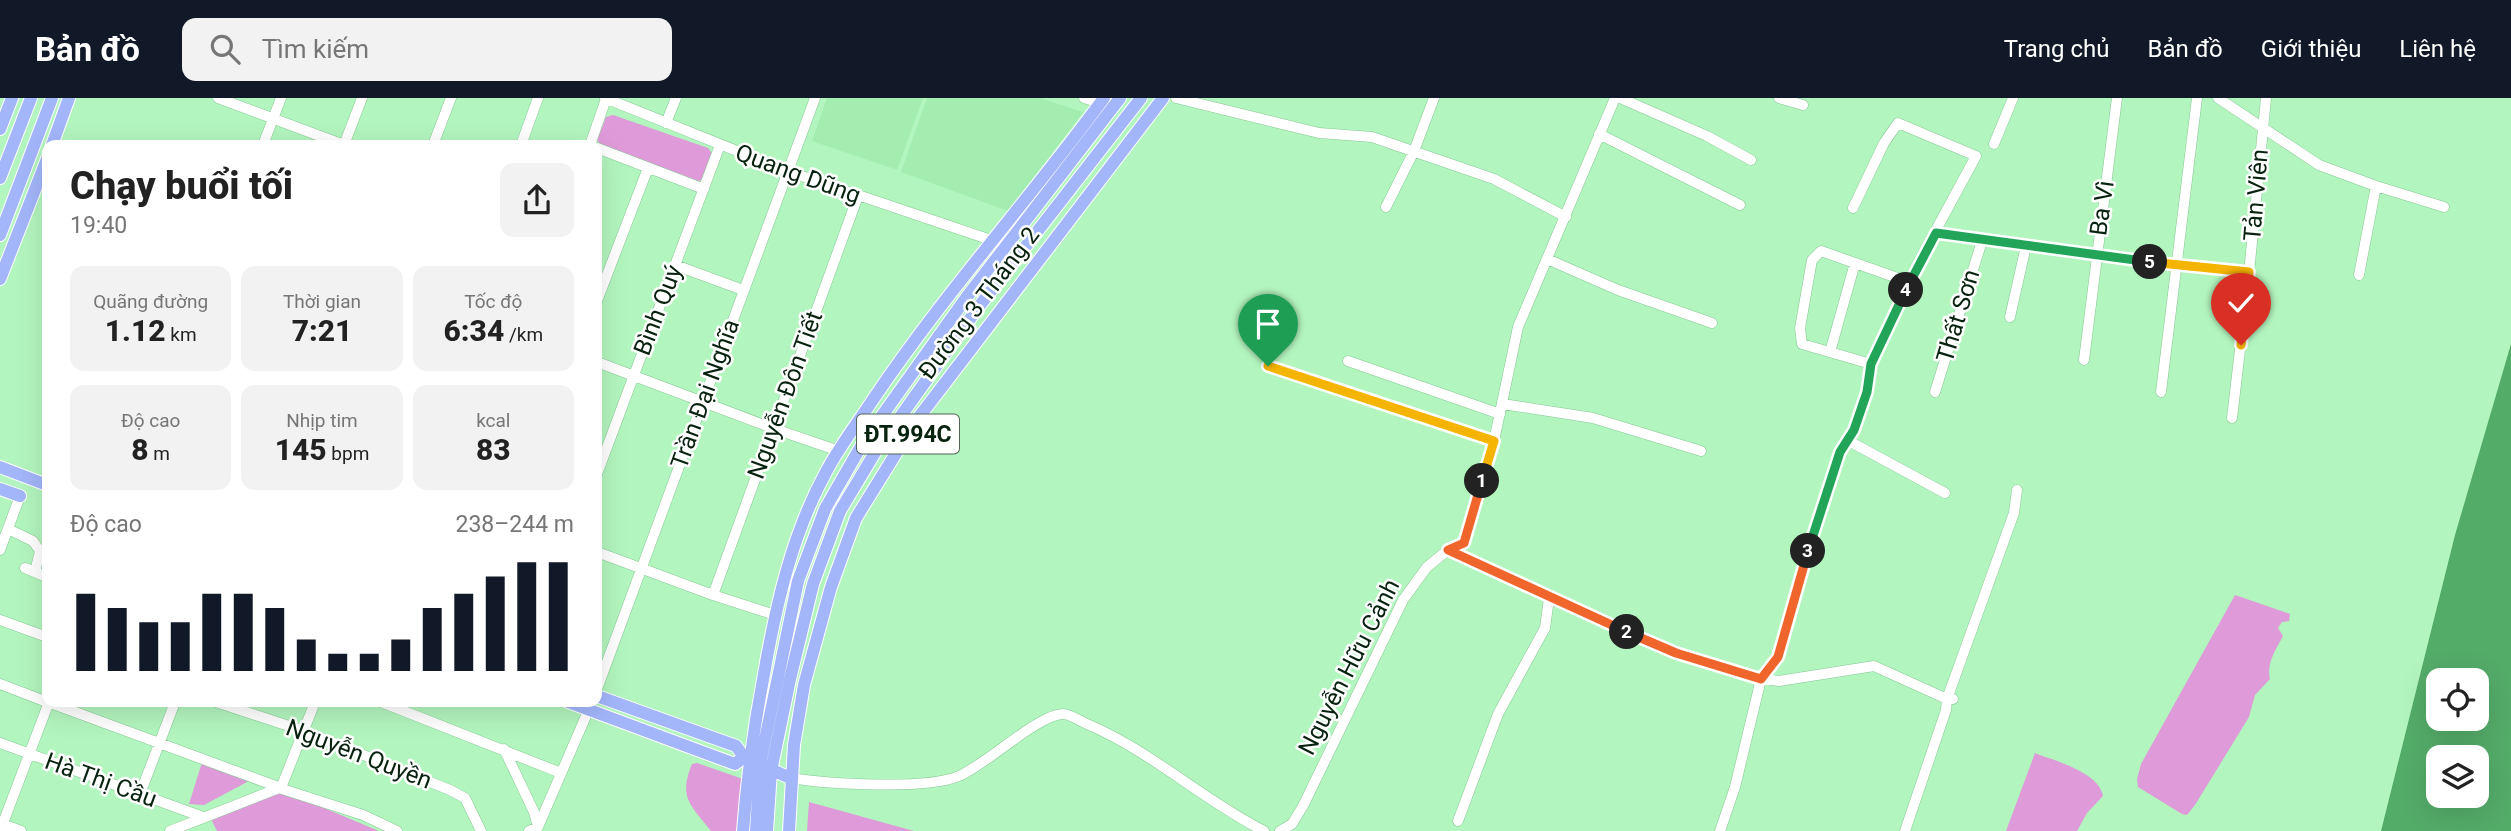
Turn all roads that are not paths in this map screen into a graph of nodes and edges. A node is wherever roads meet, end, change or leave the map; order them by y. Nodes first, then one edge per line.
1 (12, 98) edge
2 (30, 98) edge
3 (52, 98) edge
4 (69, 98) edge
5 (218, 98) edge
6 (281, 98) edge
7 (362, 98) edge
8 (451, 98) edge
9 (538, 98) edge
10 (606, 98) edge
11 (676, 98) edge
12 (815, 98) edge
13 (1084, 98) edge
14 (1140, 98) edge
15 (1163, 98) edge
16 (1176, 98) edge
17 (1434, 98) edge
18 (1615, 98) edge
19 (1620, 98) edge
20 (1779, 98) edge
21 (2012, 98) edge
22 (2117, 98) edge
23 (2197, 98) edge
24 (2218, 98) edge
25 (2266, 98) edge
26 (1109, 102) edge
27 (1803, 105) dead end
28 (1132, 109) junction
29 (273, 119) junction
30 (1146, 120) junction
31 (666, 123) junction
32 (2262, 128) junction
33 (0, 129) edge
34 (1600, 134) junction
35 (0, 137) edge
36 (54, 140) edge
37 (265, 140) edge
38 (330, 140) edge
39 (346, 140) edge
40 (435, 140) edge
41 (523, 140) edge
42 (592, 140) edge
43 (14, 142) junction
44 (1994, 144) dead end
45 (720, 145) junction
46 (33, 149) junction
47 (602, 150) edge
48 (1414, 151) junction
49 (42, 154) edge
50 (1751, 160) dead end
51 (648, 168) junction
52 (42, 170) edge
53 (787, 171) junction
54 (0, 178) edge
55 (2376, 187) junction
56 (704, 188) junction
57 (858, 196) junction
58 (1740, 205) dead end
59 (1386, 207) dead end
60 (2444, 207) dead end
61 (1853, 208) dead end
62 (1566, 218) junction
63 (1936, 233) junction
64 (0, 235) edge
65 (1982, 241) junction
66 (999, 245) junction
67 (2026, 246) junction
68 (2096, 256) junction
69 (1547, 259) junction
70 (1856, 263) junction
71 (2176, 264) junction
72 (675, 265) junction
73 (2249, 272) junction
74 (2359, 275) dead end
75 (0, 279) edge
76 (1909, 282) junction
77 (602, 284) edge
78 (743, 290) junction
79 (2010, 317) dead end
80 (1712, 323) dead end
81 (1830, 352) junction
82 (2084, 360) dead end
83 (1348, 361) dead end
84 (602, 364) edge
85 (1871, 364) junction
86 (1268, 366) dead end
87 (634, 376) junction
88 (1935, 392) dead end
89 (2161, 392) dead end
90 (701, 402) junction
91 (1502, 409) junction
92 (2232, 418) dead end
93 (772, 428) junction
94 (1847, 440) junction
95 (1494, 441) junction
96 (839, 451) junction
97 (1701, 451) dead end
98 (602, 461) edge
99 (0, 467) edge
100 (42, 483) edge
101 (0, 489) edge
102 (2017, 490) dead end
103 (1945, 494) dead end
104 (20, 496) joint
105 (8, 529) junction
106 (829, 541) junction
107 (845, 545) junction
108 (0, 550) edge
109 (1448, 550) junction
110 (602, 554) edge
111 (641, 569) junction
112 (42, 575) edge
113 (713, 595) junction
114 (1549, 598) junction
115 (806, 614) junction
116 (775, 615) junction
117 (0, 620) edge
118 (821, 622) junction
119 (42, 635) edge
120 (602, 676) edge
121 (807, 677) junction
122 (790, 679) junction
123 (1761, 679) junction
124 (0, 684) edge
125 (602, 698) edge
126 (1950, 699) junction
127 (42, 700) edge
128 (46, 707) edge
129 (62, 707) edge
130 (173, 707) edge
131 (231, 707) edge
132 (313, 707) edge
133 (394, 707) edge
134 (590, 707) edge
135 (592, 707) edge
136 (304, 731) junction
137 (0, 743) edge
138 (159, 743) junction
139 (504, 749) junction
140 (29, 754) junction
141 (756, 762) junction
142 (561, 773) junction
143 (790, 778) junction
144 (281, 788) junction
145 (140, 794) junction
146 (203, 817) junction
147 (1458, 821) dead end
148 (1, 826) edge
149 (536, 830) edge
150 (21, 831) edge
151 (170, 831) edge
152 (397, 831) edge
153 (481, 831) edge
154 (743, 831) edge
155 (756, 831) edge
156 (767, 831) edge
157 (789, 831) edge
158 (1264, 831) edge
159 (1280, 831) edge
160 (1720, 831) edge
161 (1905, 831) edge

1 - 33 main road
2 - 43 main road
3 - 46 main road
4 - 36 main road
5 - 29 street
6 - 29 street
7 - 39 street
8 - 40 street
9 - 41 street
10 - 31 street, Quang Dũng
10 - 42 street
11 - 31 street
12 - 53 street, Trần Đại Nghĩa
13 - 26 street
14 - 28 main road, Đường 3 Tháng 2 / ĐT.994C
15 - 30 main road, Đường 3 Tháng 2 / ĐT.994C
16 - 48 street
17 - 48 street
18 - 34 street, Nguyễn Hữu Cảnh
19 - 50 street
20 - 27 street
21 - 44 street
22 - 68 street, Ba Vì
23 - 71 street
24 - 32 street
25 - 32 street, Tản Viên
26 - 66 main road, Đường 3 Tháng 2 / ĐT.994C
28 - 30 main road
28 - 106 main road, Đường 3 Tháng 2 / ĐT.994C
29 - 37 street
29 - 38 street
30 - 107 main road, Đường 3 Tháng 2 / ĐT.994C
31 - 45 street, Quang Dũng
32 - 55 street
32 - 73 street, Tản Viên
34 - 58 street
34 - 62 street, Nguyễn Hữu Cảnh
35 - 43 main road
43 - 54 main road
45 - 53 street, Quang Dũng
45 - 56 street, Bình Quý
46 - 49 main road
46 - 64 main road
47 - 51 street
48 - 59 street
48 - 62 street
51 - 56 street
51 - 77 street
52 - 75 main road
53 - 57 street, Quang Dũng
53 - 78 street, Trần Đại Nghĩa
55 - 60 street
55 - 74 street
56 - 72 street, Bình Quý
57 - 66 street, Quang Dũng
57 - 93 street, Nguyễn Đôn Tiết
61 - 63 street
62 - 69 street, Nguyễn Hữu Cảnh
63 - 65 street
63 - 76 street
65 - 67 street
65 - 88 street, Thất Sơn
66 - 96 main road, Đường 3 Tháng 2 / ĐT.994C
66 - 141 main road, Đường 3 Tháng 2 / ĐT.994C
67 - 68 street
67 - 79 street
68 - 71 street
68 - 82 street, Ba Vì
69 - 80 street
69 - 91 street, Nguyễn Hữu Cảnh
70 - 76 street
70 - 81 street
70 - 81 street
71 - 73 street
71 - 89 street
72 - 78 street
72 - 87 street, Bình Quý
73 - 92 street, Tản Viên
76 - 85 street
78 - 90 street, Trần Đại Nghĩa
81 - 85 street
83 - 91 street
84 - 87 street
85 - 94 street
86 - 95 street
87 - 90 street
87 - 98 street, Bình Quý
90 - 93 street
90 - 111 street, Trần Đại Nghĩa
91 - 95 street, Nguyễn Hữu Cảnh
91 - 97 street
93 - 96 street
93 - 113 street, Nguyễn Đôn Tiết
94 - 103 street
94 - 123 street
95 - 109 street, Nguyễn Hữu Cảnh
96 - 116 main road, Đường 3 Tháng 2 / ĐT.994C
99 - 100 main road
101 - 104 main road
102 - 126 street
104 - 105 street
105 - 108 street
105 - 112 street
106 - 107 main road
106 - 115 main road, Đường 3 Tháng 2 / ĐT.994C
107 - 118 main road, Đường 3 Tháng 2 / ĐT.994C
109 - 114 street
109 - 159 street, Nguyễn Hữu Cảnh
110 - 111 street
111 - 113 street
111 - 120 street, Trần Đại Nghĩa
113 - 116 street
114 - 123 street
114 - 147 street
115 - 118 street
115 - 122 main road, Đường 3 Tháng 2 / ĐT.994C
116 - 141 main road, Đường 3 Tháng 2 / ĐT.994C
117 - 119 street
118 - 121 main road, Đường 3 Tháng 2 / ĐT.994C
121 - 122 street
121 - 143 main road, Đường 3 Tháng 2 / ĐT.994C
122 - 141 main road, Đường 3 Tháng 2 / ĐT.994C
123 - 126 street
123 - 160 street
124 - 127 street
125 - 141 main road
126 - 161 street
128 - 140 street
129 - 138 street
130 - 138 street
131 - 136 street, Nguyễn Quyền
132 - 136 street
133 - 139 street
134 - 142 street
135 - 141 main road
136 - 144 street
136 - 153 street, Nguyễn Quyền
137 - 140 street, Hà Thị Cầu
138 - 144 street
138 - 145 street
139 - 142 street
139 - 149 street
140 - 145 street, Hà Thị Cầu
140 - 148 street
141 - 143 main road
141 - 154 main road, Đường 3 Tháng 2 / ĐT.994C
141 - 155 main road, Đường 3 Tháng 2 / ĐT.994C
141 - 156 main road, Đường 3 Tháng 2 / ĐT.994C
142 - 149 street
143 - 157 main road, Đường 3 Tháng 2 / ĐT.994C
143 - 158 street
144 - 146 street
144 - 152 street
145 - 146 street, Hà Thị Cầu
146 - 151 street
148 - 150 street

